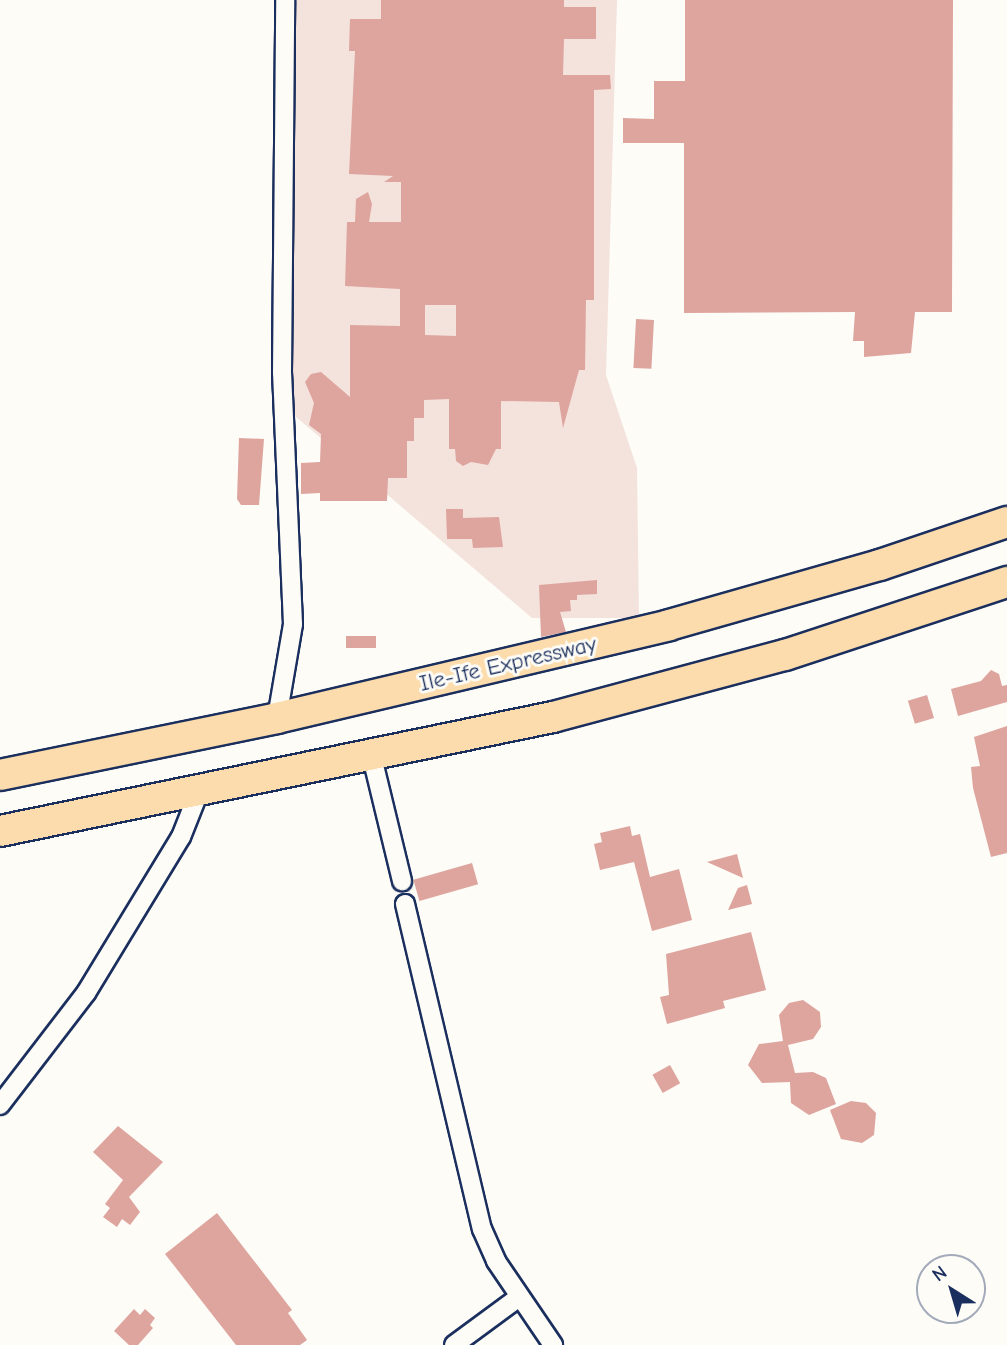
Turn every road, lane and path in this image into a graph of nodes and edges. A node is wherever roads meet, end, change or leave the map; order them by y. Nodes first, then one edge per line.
1 (285, 0) edge
2 (1007, 522) edge
3 (1007, 582) edge
4 (276, 718) junction
5 (372, 757) junction
6 (0, 775) edge
7 (200, 789) junction
8 (0, 831) edge
9 (402, 881) dead end
10 (405, 904) dead end
11 (0, 1105) edge
12 (519, 1297) junction
13 (454, 1345) edge
14 (553, 1345) edge

1 - 4 street
2 - 4 highway, Ile-Ife Expressway
3 - 5 highway
4 - 6 highway, Ile-Ife Expressway
5 - 7 highway
5 - 9 street
7 - 8 highway
7 - 11 street
10 - 12 street
12 - 13 street
12 - 14 street

